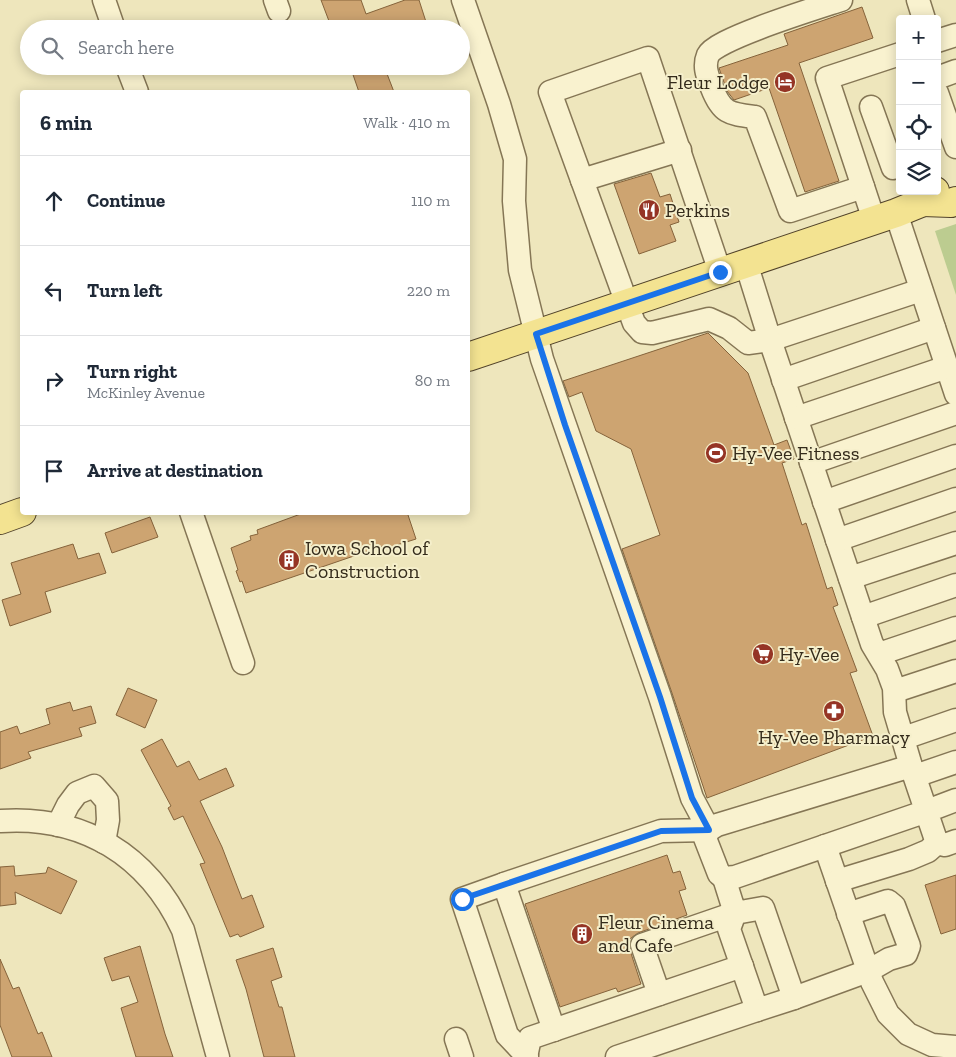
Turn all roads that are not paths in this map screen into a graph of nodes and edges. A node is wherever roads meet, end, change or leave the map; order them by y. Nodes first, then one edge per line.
1 (104, 0) edge
2 (463, 0) edge
3 (841, 0) edge
4 (918, 0) edge
5 (923, 15) edge
6 (111, 20) edge
7 (470, 20) edge
8 (470, 20) edge
9 (956, 35) edge
10 (941, 40) edge
11 (896, 55) edge
12 (956, 72) edge
13 (130, 75) edge
14 (941, 77) edge
15 (135, 90) edge
16 (941, 104) edge
17 (871, 107) dead end
18 (956, 147) edge
19 (680, 150) junction
20 (941, 151) edge
21 (896, 167) edge
22 (582, 180) junction
23 (956, 181) edge
24 (941, 185) edge
25 (863, 187) junction
26 (896, 192) edge
27 (902, 195) edge
28 (907, 195) edge
29 (916, 195) edge
30 (956, 202) edge
31 (746, 263) junction
32 (720, 272) junction
33 (921, 290) junction
34 (626, 304) junction
35 (934, 328) junction
36 (536, 334) junction
37 (770, 340) junction
38 (470, 356) edge
39 (947, 367) junction
40 (783, 380) junction
41 (956, 394) edge
42 (956, 413) edge
43 (796, 418) junction
44 (956, 456) edge
45 (811, 463) junction
46 (956, 499) edge
47 (824, 502) junction
48 (20, 513) edge
49 (192, 515) edge
50 (0, 520) edge
51 (837, 540) junction
52 (956, 542) edge
53 (850, 578) junction
54 (956, 586) edge
55 (863, 617) junction
56 (956, 628) edge
57 (879, 654) junction
58 (243, 663) dead end
59 (956, 671) edge
60 (895, 691) junction
61 (956, 720) edge
62 (904, 738) junction
63 (956, 762) edge
64 (913, 771) junction
65 (956, 800) edge
66 (927, 811) junction
67 (0, 821) edge
68 (58, 825) junction
69 (709, 830) junction
70 (104, 842) junction
71 (946, 842) edge
72 (825, 846) junction
73 (724, 878) junction
74 (837, 881) junction
75 (504, 884) junction
76 (735, 913) junction
77 (848, 914) junction
78 (742, 966) junction
79 (868, 971) junction
80 (658, 994) junction
81 (794, 998) junction
82 (757, 1010) junction
83 (554, 1030) junction
84 (956, 1047) edge
85 (218, 1057) edge
86 (526, 1057) edge
87 (617, 1057) edge

1 - 6 street
2 - 7 street
3 - 25 street
4 - 5 street
8 - 36 street
9 - 10 street
11 - 25 street
12 - 14 street
13 - 15 street
16 - 18 street
17 - 21 street
18 - 20 street
19 - 22 street
19 - 22 street
19 - 32 street
22 - 34 street
23 - 24 main road
25 - 26 street
27 - 31 main road
28 - 33 street
29 - 30 main road
31 - 32 main road
31 - 37 street
32 - 34 main road
33 - 35 street
33 - 37 street
34 - 36 main road
34 - 37 street
35 - 39 street
35 - 40 street
36 - 38 main road
36 - 69 street
37 - 40 street
39 - 41 street
39 - 43 street
40 - 43 street
42 - 45 street
43 - 45 street
44 - 47 street
45 - 47 street
46 - 51 street
47 - 51 street
48 - 50 main road
49 - 58 street
51 - 53 street
52 - 53 street
53 - 55 street
54 - 55 street
55 - 57 street
56 - 57 street
57 - 60 street
59 - 60 street
60 - 62 street
61 - 62 street
62 - 64 street
63 - 64 street
64 - 66 street
64 - 69 street
65 - 66 street
66 - 71 street
66 - 72 street
67 - 68 street
68 - 70 street
68 - 70 street
69 - 73 street
69 - 75 street
70 - 85 street
71 - 74 street
72 - 73 street
72 - 74 street
73 - 76 street
74 - 77 street
75 - 83 street
75 - 86 street
76 - 78 street
76 - 80 street
76 - 81 street
77 - 79 street
77 - 79 street
78 - 80 street
78 - 82 street
79 - 81 street
79 - 84 street
80 - 83 street
81 - 82 street
82 - 87 street
83 - 86 street

